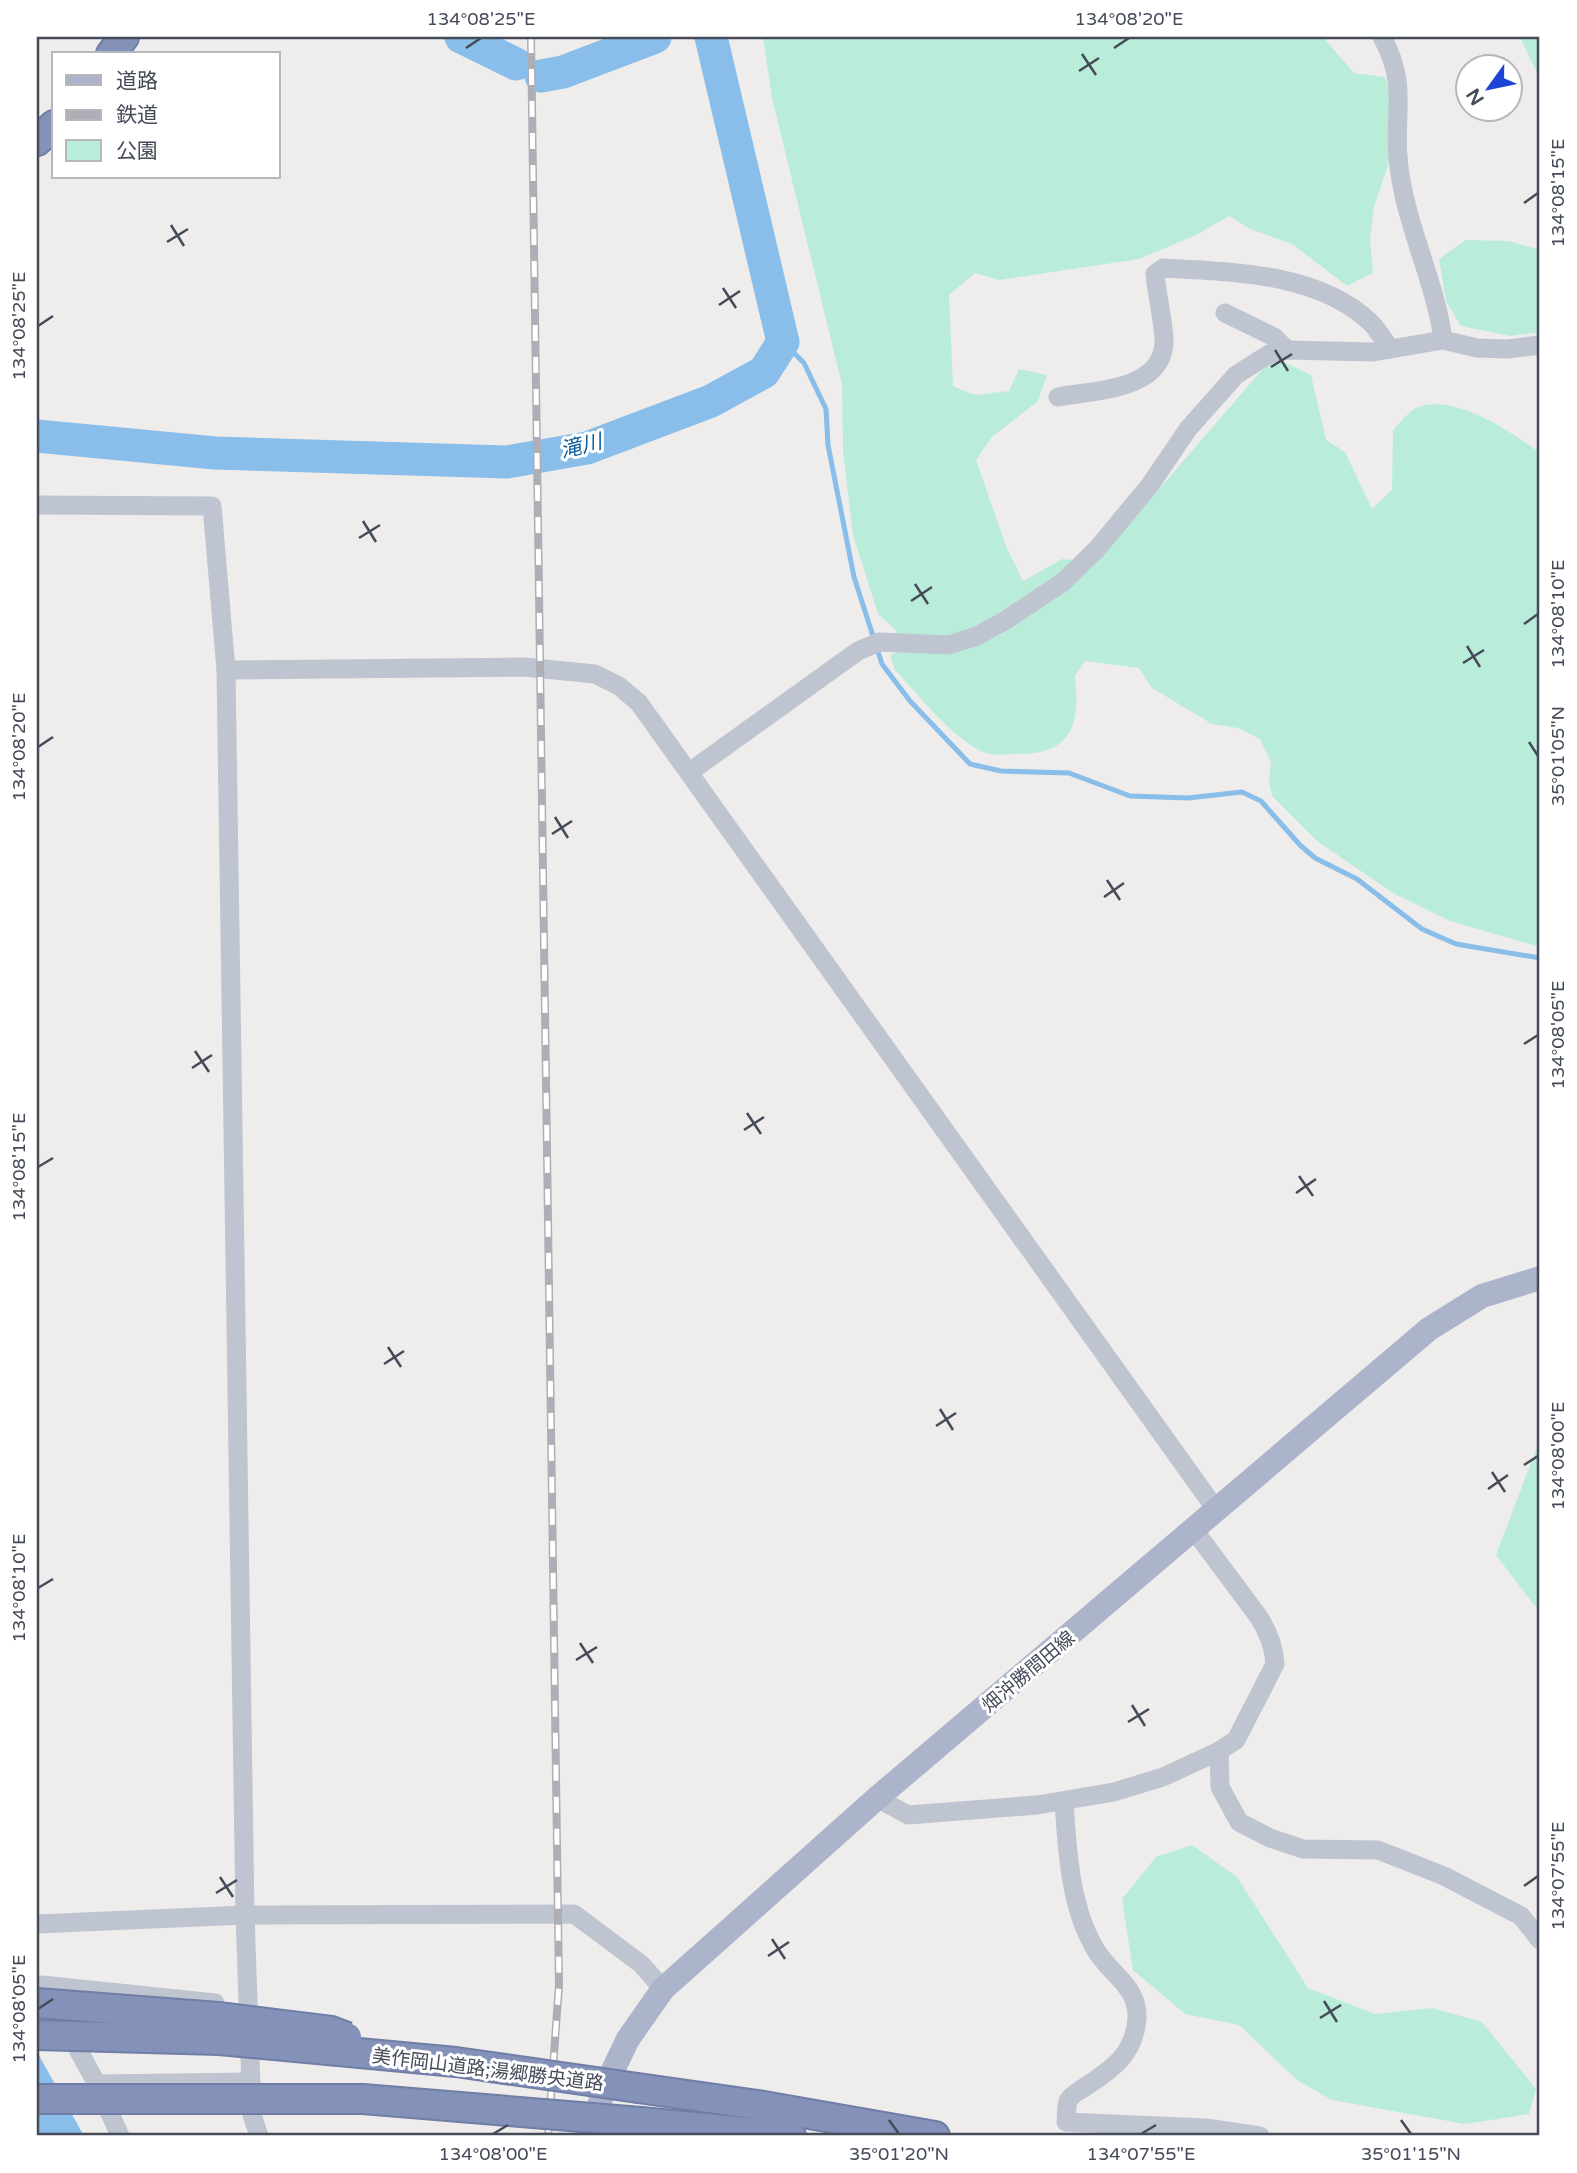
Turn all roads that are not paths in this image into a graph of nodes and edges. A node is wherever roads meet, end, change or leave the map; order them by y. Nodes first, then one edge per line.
1 (124, 37) edge
2 (1382, 37) edge
3 (113, 52) edge
4 (52, 127) edge
5 (37, 141) edge
6 (1225, 313) dead end
7 (1443, 340) junction
8 (1540, 345) edge
9 (1390, 349) junction
10 (1287, 350) junction
11 (1058, 397) dead end
12 (37, 505) edge
13 (226, 670) junction
14 (691, 771) junction
15 (1540, 1278) edge
16 (1217, 1511) junction
17 (1194, 1530) junction
18 (1219, 1751) junction
19 (877, 1798) junction
20 (1064, 1801) junction
21 (245, 1915) junction
22 (37, 1924) edge
23 (1540, 1940) edge
24 (663, 1989) junction
25 (39, 1990) edge
26 (248, 2007) junction
27 (37, 2035) edge
28 (395, 2056) junction
29 (251, 2082) junction
30 (97, 2084) junction
31 (37, 2099) edge
32 (120, 2136) edge
33 (259, 2136) edge
34 (591, 2136) edge
35 (791, 2136) edge
36 (935, 2136) edge
37 (1260, 2136) edge

1 - 3 highway
2 - 7 street
4 - 5 highway
6 - 10 street
7 - 8 street
7 - 9 street
9 - 10 street
9 - 11 street
10 - 14 street
12 - 13 street
13 - 14 street
13 - 21 street
14 - 16 street
15 - 16 main road, 畑沖勝間田線
16 - 17 main road, 畑沖勝間田線
17 - 18 street
17 - 19 main road, 畑沖勝間田線
18 - 20 street
18 - 23 street
19 - 20 street
19 - 24 main road, 畑沖勝間田線
20 - 37 street
21 - 22 street
21 - 24 street
21 - 26 street
24 - 34 main road, 畑沖勝間田線
25 - 26 street
25 - 28 highway, bridge
25 - 30 street
26 - 29 street
27 - 28 highway, 美作岡山道路;湯郷勝央道路, bridge
28 - 36 highway, 美作岡山道路;湯郷勝央道路, bridge
29 - 30 street
29 - 33 street
30 - 32 street
31 - 35 highway, bridge

